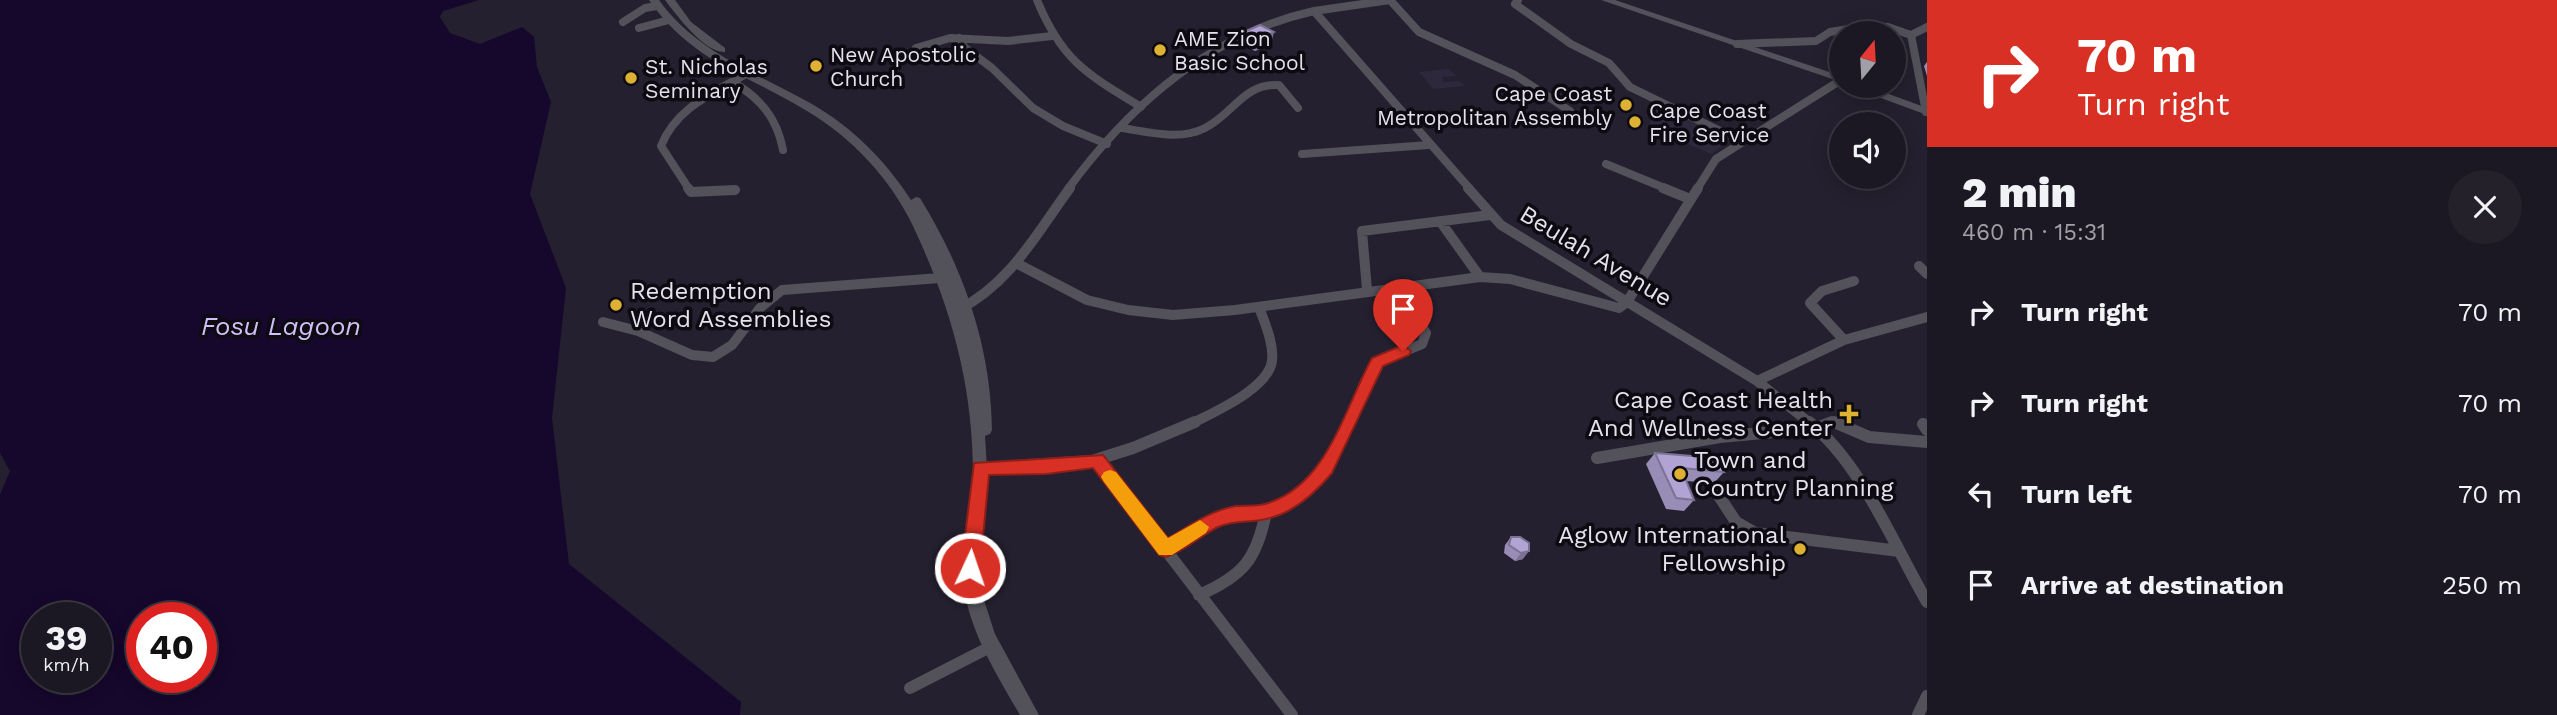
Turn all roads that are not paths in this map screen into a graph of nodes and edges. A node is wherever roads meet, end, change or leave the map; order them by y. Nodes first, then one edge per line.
1 (670, 0) edge
2 (1037, 0) edge
3 (1348, 0) edge
4 (1390, 0) edge
5 (1518, 0) edge
6 (1606, 0) edge
7 (655, 3) edge
8 (1355, 6) junction
9 (1314, 11) junction
10 (669, 20) junction
11 (622, 22) dead end
12 (1927, 27) edge
13 (639, 28) dead end
14 (1911, 35) junction
15 (1052, 36) junction
16 (959, 38) junction
17 (1737, 44) junction
18 (916, 48) dead end
19 (746, 74) junction
20 (1829, 76) edge
21 (733, 82) junction
22 (1829, 87) edge
23 (1889, 98) edge
24 (1141, 107) junction
25 (1298, 108) dead end
26 (1570, 111) dead end
27 (1926, 112) edge
28 (1122, 128) junction
29 (1741, 141) junction
30 (1107, 144) junction
31 (1429, 145) junction
32 (783, 149) dead end
33 (1302, 154) dead end
34 (1606, 164) dead end
35 (735, 190) dead end
36 (1690, 199) junction
37 (1490, 215) junction
38 (1440, 221) junction
39 (1016, 263) junction
40 (1919, 266) dead end
41 (1927, 274) edge
42 (1480, 277) junction
43 (940, 278) junction
44 (1854, 281) dead end
45 (1396, 287) junction
46 (1367, 290) junction
47 (1627, 302) junction
48 (1259, 307) junction
49 (960, 309) junction
50 (1927, 317) edge
51 (603, 322) dead end
52 (1844, 340) junction
53 (1757, 381) junction
54 (1816, 428) junction
55 (1927, 442) edge
56 (1597, 458) dead end
57 (1097, 460) junction
58 (980, 463) junction
59 (1719, 496) dead end
60 (1266, 512) junction
61 (1166, 549) junction
62 (1899, 551) junction
63 (1199, 595) junction
64 (1927, 602) edge
65 (990, 647) junction
66 (910, 688) dead end
67 (1927, 696) edge
68 (1030, 715) edge
69 (1292, 715) edge
70 (1918, 715) edge

1 - 49 street
2 - 15 street
3 - 8 street
4 - 8 street
4 - 26 street
5 - 29 street
6 - 17 street
7 - 10 street
7 - 11 street
8 - 9 street
9 - 24 street
9 - 31 street, Beulah Avenue
10 - 13 street
10 - 19 street
12 - 14 street
14 - 17 street
14 - 27 street
15 - 16 street
15 - 24 street
16 - 18 street
16 - 30 street
17 - 20 street
19 - 21 street
19 - 43 street
21 - 32 street
21 - 35 street
22 - 29 street
23 - 27 street
24 - 28 street
25 - 28 street
28 - 30 street
29 - 36 street
30 - 39 street
31 - 33 street
31 - 37 street, Beulah Avenue
34 - 36 street
36 - 47 street
37 - 38 street
37 - 47 street, Beulah Avenue
38 - 42 street
38 - 46 street
39 - 48 street
39 - 49 street
40 - 41 street
42 - 45 street
42 - 47 street
43 - 49 street
43 - 51 street
44 - 52 street
45 - 46 street
45 - 60 street
46 - 48 street
47 - 53 street, Beulah Avenue
48 - 57 street
49 - 58 street
50 - 52 street
52 - 53 street
53 - 54 street, Beulah Avenue
54 - 55 street
54 - 56 street
54 - 62 street, Beulah Avenue
57 - 58 street
57 - 61 street
58 - 65 street
59 - 62 street
60 - 61 street
60 - 63 street
61 - 63 street
62 - 64 street, Beulah Avenue
63 - 69 street
65 - 66 street
65 - 68 street
67 - 70 street

